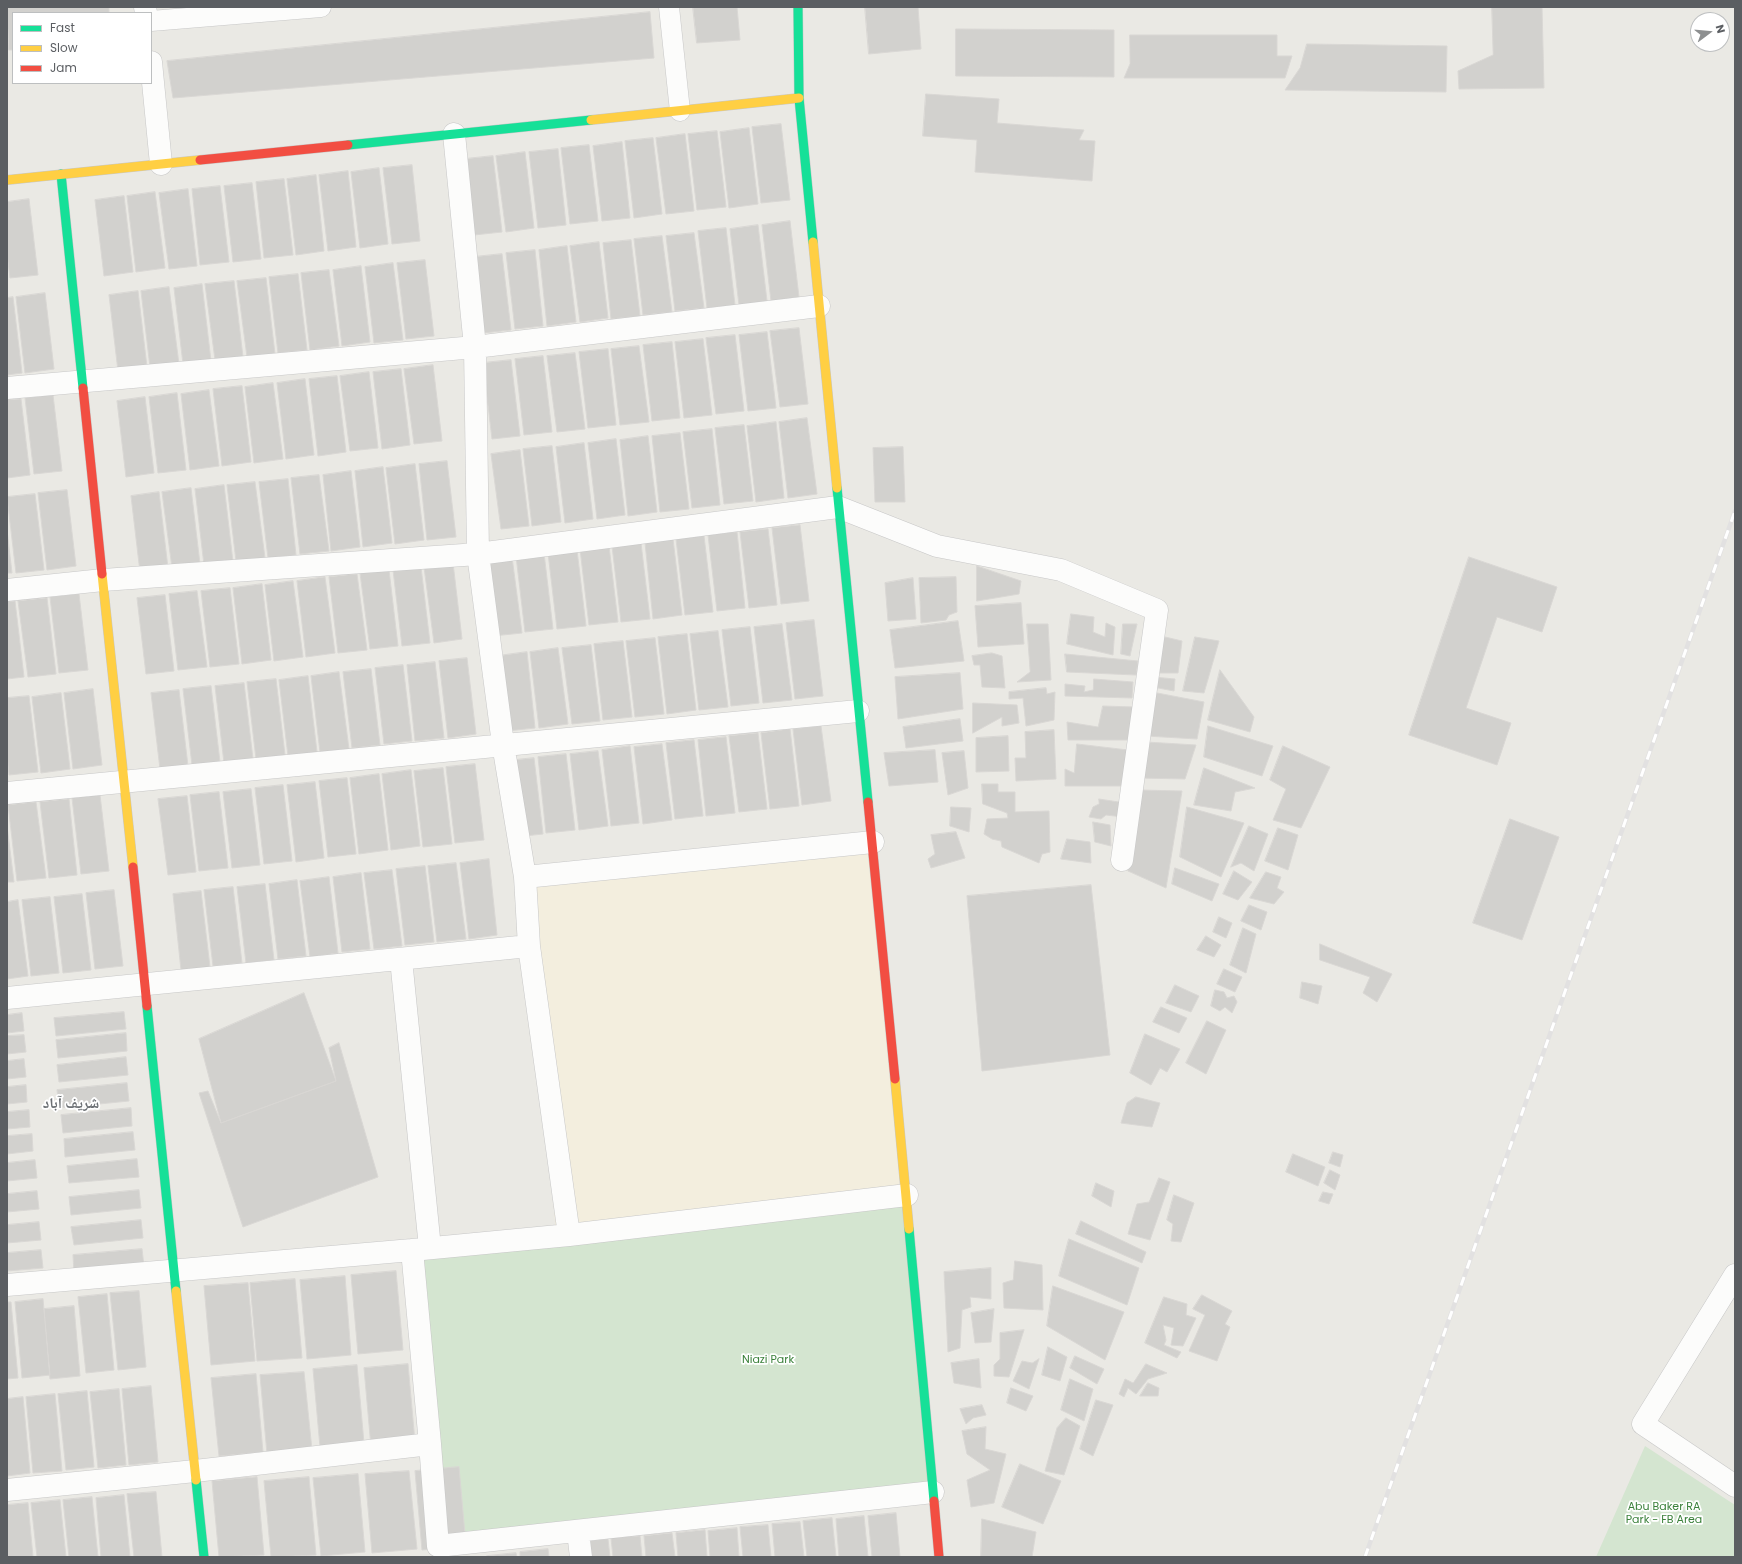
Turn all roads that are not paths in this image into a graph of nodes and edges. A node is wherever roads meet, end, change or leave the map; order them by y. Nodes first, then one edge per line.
1 (321, 7) edge
2 (669, 7) edge
3 (798, 7) edge
4 (152, 21) edge
5 (152, 72) edge
6 (799, 98) junction
7 (680, 111) junction
8 (454, 134) junction
9 (161, 164) junction
10 (61, 174) junction
11 (7, 180) edge
12 (819, 306) junction
13 (475, 347) junction
14 (83, 380) junction
15 (7, 388) edge
16 (838, 507) junction
17 (478, 554) junction
18 (103, 580) junction
19 (7, 590) edge
20 (858, 711) junction
21 (503, 744) junction
22 (124, 781) junction
23 (7, 793) edge
24 (874, 842) junction
25 (1122, 860) dead end
26 (525, 877) junction
27 (529, 946) junction
28 (401, 959) junction
29 (145, 985) junction
30 (7, 998) edge
31 (907, 1195) junction
32 (569, 1235) junction
33 (421, 1249) junction
34 (174, 1271) junction
35 (1735, 1275) edge
36 (7, 1285) edge
37 (430, 1444) junction
38 (195, 1471) junction
39 (1735, 1486) edge
40 (7, 1490) edge
41 (933, 1492) junction
42 (578, 1532) junction
43 (204, 1557) edge
44 (581, 1557) edge
45 (939, 1557) edge

1 - 4 lane
2 - 7 lane
3 - 6 street
5 - 9 street
6 - 7 street
6 - 12 street
7 - 8 street
8 - 9 street
8 - 13 street
9 - 10 street
10 - 11 street
10 - 14 street
12 - 13 street
12 - 16 street
13 - 14 street
13 - 17 street
14 - 15 street
14 - 18 street
16 - 17 street
16 - 20 street
16 - 25 street
17 - 18 street
17 - 21 street
18 - 19 street
18 - 22 street
20 - 21 street
20 - 24 street
21 - 22 street
21 - 26 street
22 - 23 street
22 - 29 street
24 - 26 street
24 - 31 street
26 - 27 street
27 - 28 street
27 - 32 street
28 - 29 street
28 - 33 street
29 - 30 street
29 - 34 street
31 - 32 street
31 - 41 street
32 - 33 street
33 - 34 street
33 - 37 street
34 - 36 street
34 - 38 street
35 - 39 street
37 - 38 street
37 - 42 street
38 - 40 street
38 - 43 street
41 - 42 street
41 - 45 street
42 - 44 street

